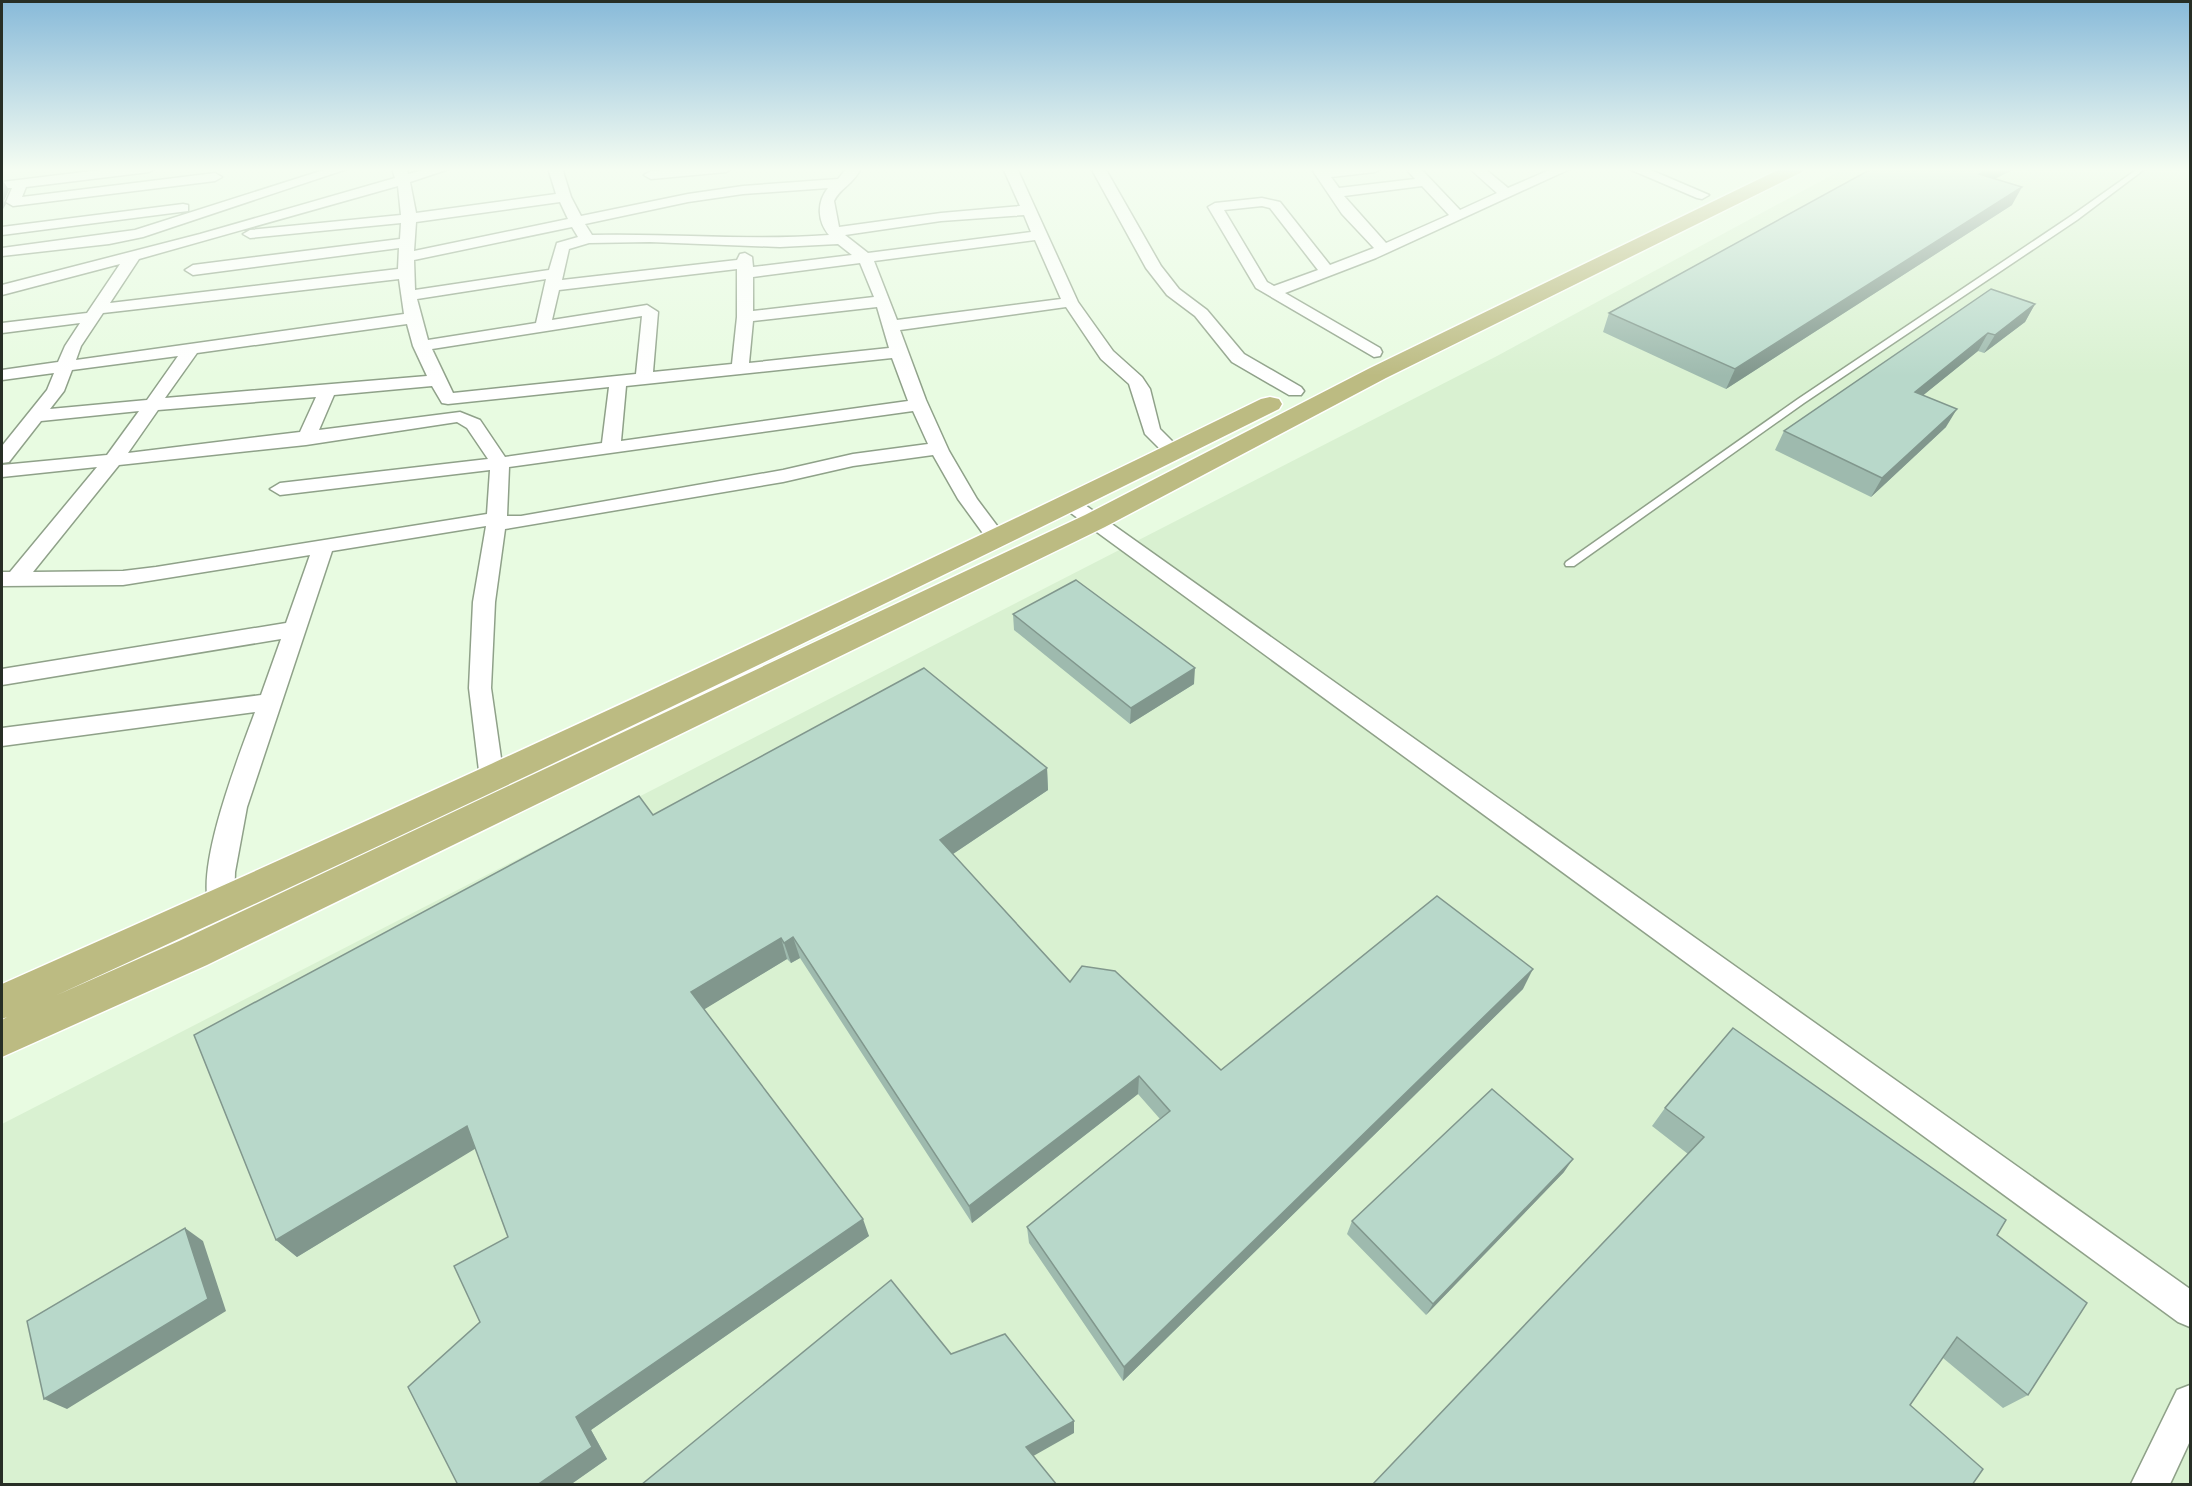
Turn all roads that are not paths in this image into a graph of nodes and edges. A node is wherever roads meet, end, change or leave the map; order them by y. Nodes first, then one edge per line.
1 (122, 237) edge
2 (141, 237) edge
3 (209, 237) edge
4 (213, 237) edge
5 (409, 237) edge
6 (497, 237) edge
7 (586, 237) edge
8 (820, 237) edge
9 (839, 237) edge
10 (1021, 237) edge
11 (1041, 237) edge
12 (1137, 237) edge
13 (1232, 237) edge
14 (1300, 237) edge
15 (1373, 237) edge
16 (1408, 237) edge
17 (1614, 237) edge
18 (1655, 237) edge
19 (2045, 237) edge
20 (589, 239) junction
21 (109, 240) joint
22 (744, 242) junction
23 (1383, 249) junction
24 (153, 251) junction
25 (2, 252) edge
26 (133, 256) junction
27 (407, 257) junction
28 (865, 257) junction
29 (745, 269) junction
30 (1327, 272) junction
31 (554, 280) junction
32 (183, 284) junction
33 (2, 290) edge
34 (1273, 292) junction
35 (408, 296) junction
36 (884, 301) junction
37 (1070, 302) junction
38 (95, 313) junction
39 (745, 317) junction
40 (413, 318) junction
41 (543, 326) junction
42 (892, 326) junction
43 (2, 328) edge
44 (421, 346) junction
45 (192, 348) junction
46 (899, 352) junction
47 (1374, 352) junction
48 (65, 366) junction
49 (740, 368) junction
50 (2, 375) edge
51 (644, 379) junction
52 (437, 380) junction
53 (618, 382) junction
54 (327, 391) junction
55 (1295, 391) junction
56 (448, 399) junction
57 (153, 402) junction
58 (919, 405) junction
59 (37, 416) junction
60 (460, 417) junction
61 (306, 438) junction
62 (611, 447) junction
63 (940, 448) junction
64 (1174, 452) junction
65 (2, 458) edge
66 (112, 462) junction
67 (500, 463) junction
68 (2, 471) edge
69 (280, 489) dead end
70 (1071, 504) junction
71 (497, 518) junction
72 (1095, 521) junction
73 (997, 539) junction
74 (323, 547) junction
75 (1570, 564) dead end
76 (9, 579) edge
77 (296, 629) junction
78 (2, 677) edge
79 (271, 702) junction
80 (2, 737) edge
81 (492, 779) junction
82 (221, 903) junction
83 (2, 1002) edge
84 (2, 1039) edge
85 (2190, 1310) edge
86 (2190, 1403) edge
87 (2150, 1485) edge

1 - 21 street
2 - 24 street
3 - 24 street
4 - 32 street
5 - 27 street
6 - 27 street
7 - 20 street
8 - 22 street
9 - 28 street
10 - 28 street
11 - 37 street
12 - 55 street
13 - 34 street
14 - 30 street
15 - 23 street
16 - 23 street
17 - 47 main road
18 - 72 main road
19 - 75 lane
20 - 22 street
20 - 31 street
21 - 25 street
22 - 29 street
23 - 30 street
24 - 26 street
26 - 33 street
26 - 38 street
27 - 32 street
27 - 32 street
27 - 35 street
28 - 29 street
28 - 36 street
29 - 31 street
29 - 39 street
30 - 34 street
31 - 35 street
31 - 41 street
32 - 38 street
34 - 47 street
35 - 40 street
36 - 39 street
36 - 42 street
37 - 42 street
37 - 64 street
38 - 43 street
38 - 48 street
39 - 49 street
40 - 44 street
40 - 45 street
41 - 44 street
41 - 51 street
42 - 46 street
44 - 52 street
45 - 48 street
45 - 57 street
46 - 49 street
46 - 58 street
47 - 55 main road
48 - 50 street
48 - 59 street
49 - 51 street
51 - 53 street
52 - 54 street
52 - 56 street
53 - 56 street
53 - 62 street
54 - 57 street
54 - 61 street
55 - 64 main road
56 - 60 street
57 - 59 street
57 - 66 street
58 - 62 street
58 - 63 street
59 - 65 street
60 - 61 street
60 - 67 street
61 - 66 street
62 - 67 street
63 - 71 street
63 - 73 street
64 - 70 main road
66 - 68 street
66 - 76 street
67 - 69 street
67 - 71 street
70 - 72 street
70 - 73 main road
71 - 74 street
71 - 81 street
72 - 84 main road
72 - 85 street
73 - 81 main road
74 - 76 street
74 - 77 street
77 - 78 street
77 - 79 street
79 - 80 street
79 - 82 street
81 - 82 main road
82 - 83 main road
86 - 87 street

